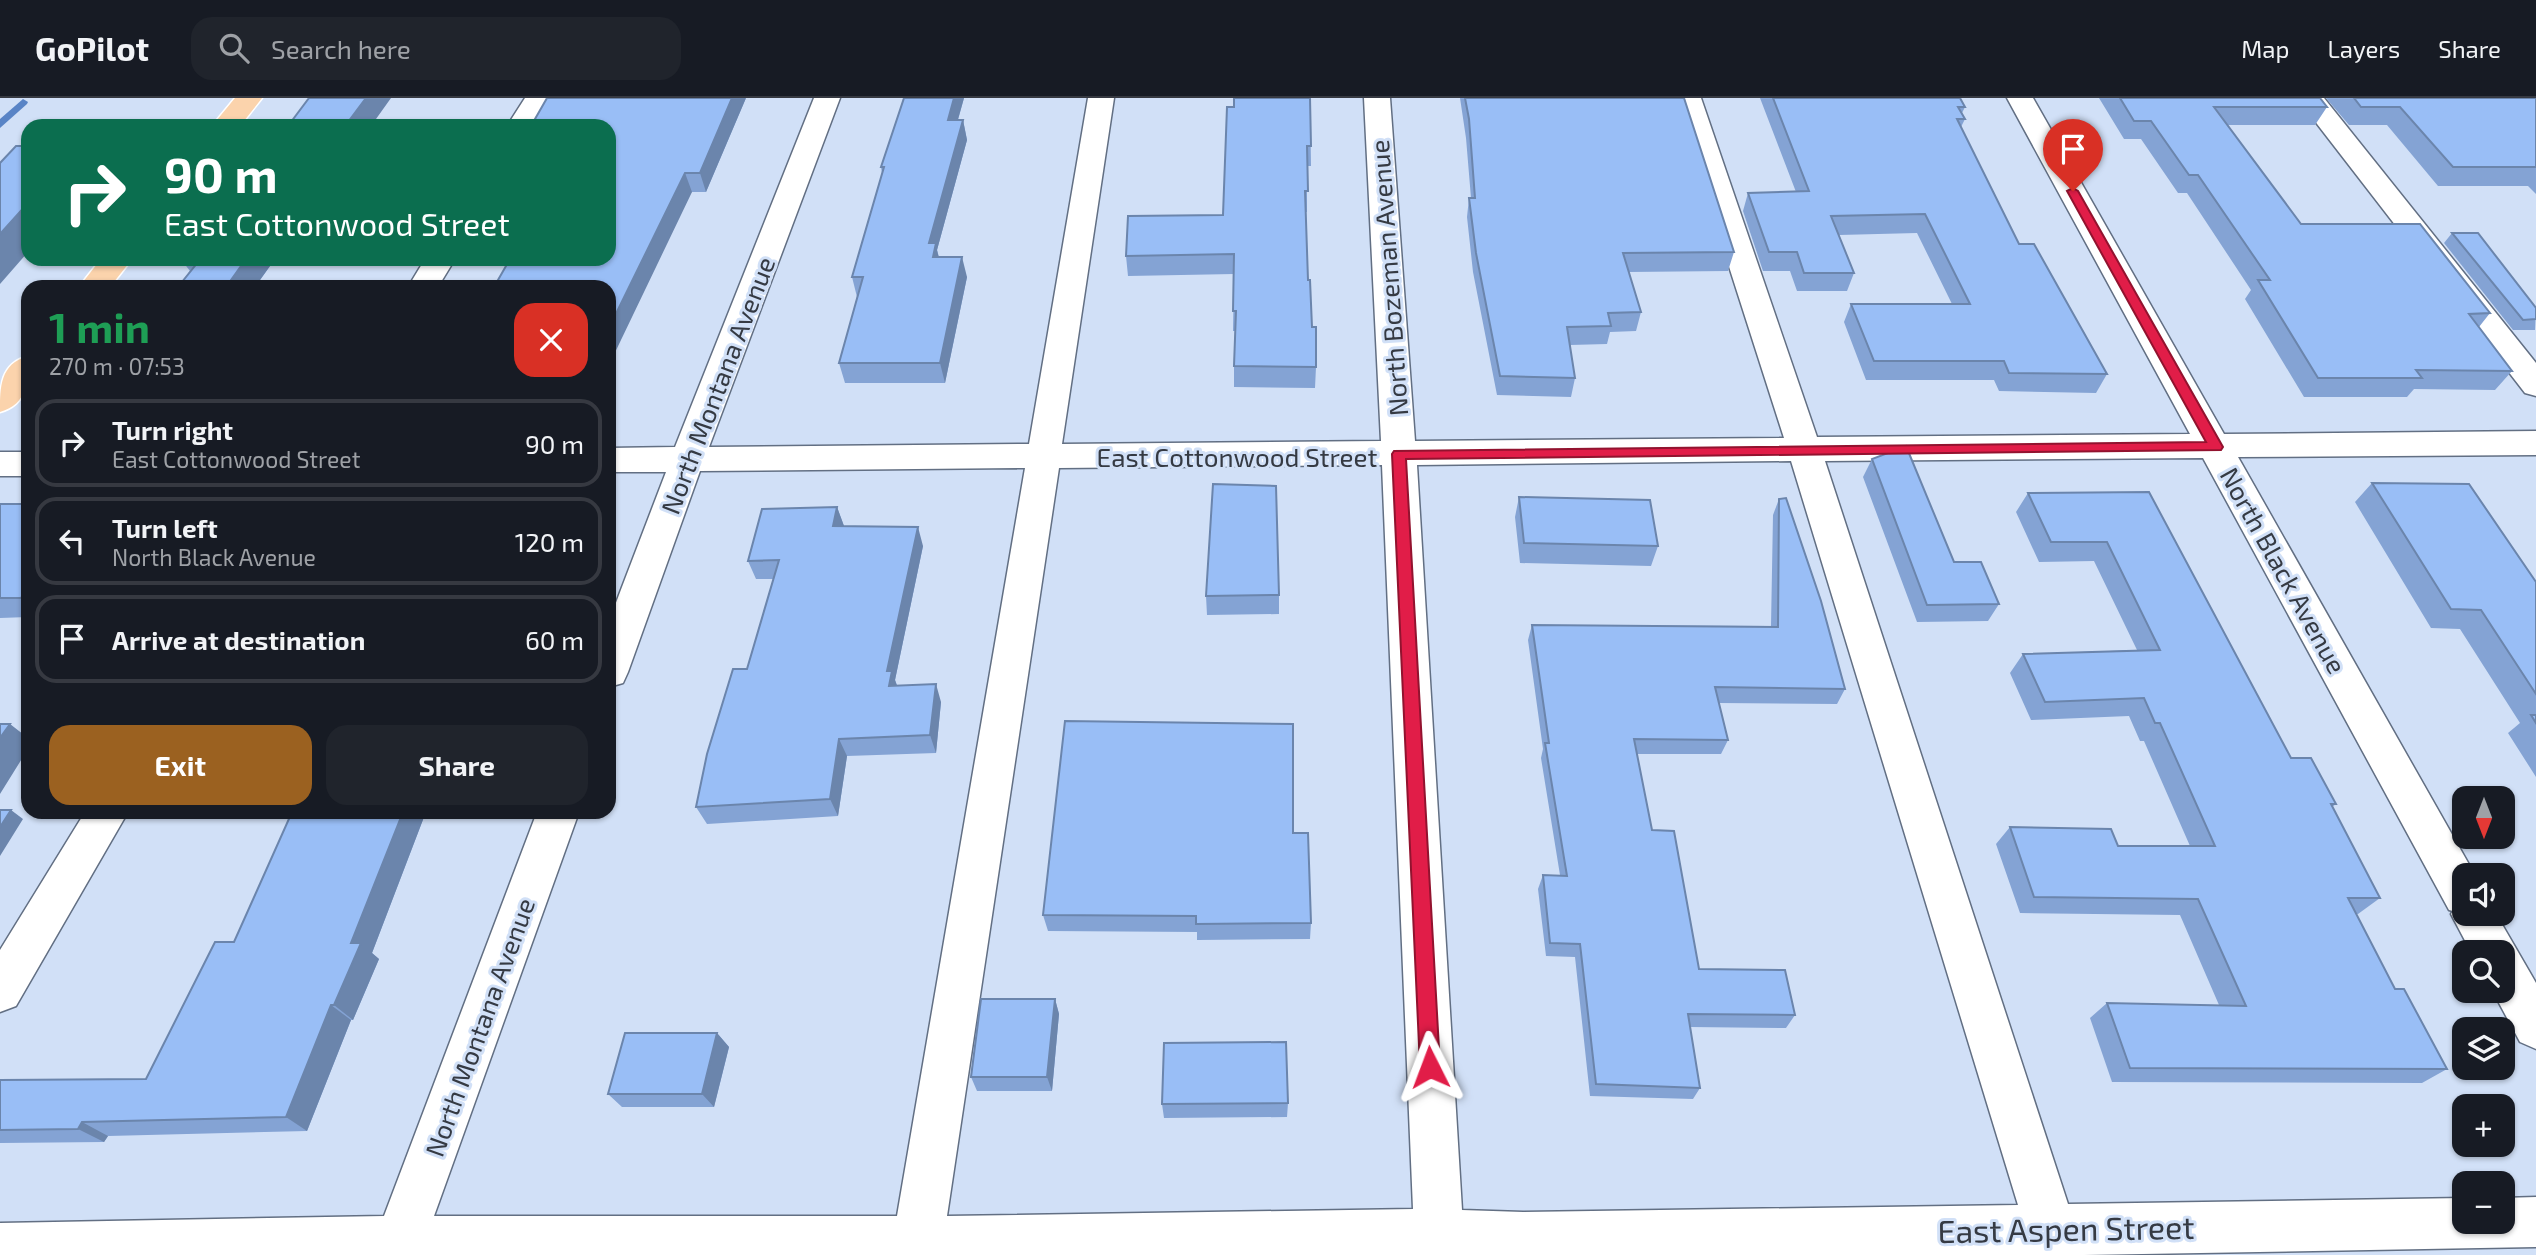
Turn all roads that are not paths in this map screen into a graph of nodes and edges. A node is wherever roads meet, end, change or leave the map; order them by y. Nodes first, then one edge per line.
1 (249, 98) edge
2 (538, 98) edge
3 (827, 98) edge
4 (1101, 98) edge
5 (1377, 98) edge
6 (1688, 98) edge
7 (2020, 98) edge
8 (2310, 98) edge
9 (232, 119) edge
10 (525, 119) edge
11 (111, 266) edge
12 (100, 280) edge
13 (21, 376) edge
14 (2536, 386) edge
15 (0, 401) edge
16 (2536, 443) edge
17 (2216, 447) junction
18 (1805, 451) junction
19 (1399, 454) junction
20 (1044, 457) junction
21 (616, 460) edge
22 (687, 460) junction
23 (0, 464) edge
24 (21, 464) edge
25 (616, 653) edge
26 (103, 819) edge
27 (555, 819) edge
28 (2452, 874) edge
29 (2515, 989) edge
30 (0, 991) edge
31 (2536, 1027) edge
32 (2536, 1222) edge
33 (400, 1241) junction
34 (918, 1241) junction
35 (2055, 1241) edge
36 (1439, 1245) edge
37 (0, 1248) edge

1 - 9 main road
2 - 10 street
3 - 22 street, North Montana Avenue
4 - 20 street
5 - 19 street, North Bozeman Avenue
6 - 18 street
7 - 17 street, North Black Avenue
8 - 14 street
11 - 12 main road
13 - 15 main road
16 - 17 street, East Cottonwood Street
17 - 18 street, East Cottonwood Street
17 - 28 street, North Black Avenue
18 - 19 street, East Cottonwood Street
18 - 35 street
19 - 20 street, East Cottonwood Street
19 - 36 street, North Bozeman Avenue
20 - 22 street, East Cottonwood Street
20 - 34 street
21 - 22 street, East Cottonwood Street
22 - 25 street, North Montana Avenue
23 - 24 street
26 - 30 street
27 - 33 street, North Montana Avenue
29 - 31 street
32 - 35 street, East Aspen Street
33 - 34 street, East Aspen Street
33 - 37 street, East Aspen Street
34 - 36 street, East Aspen Street
35 - 36 street, East Aspen Street

